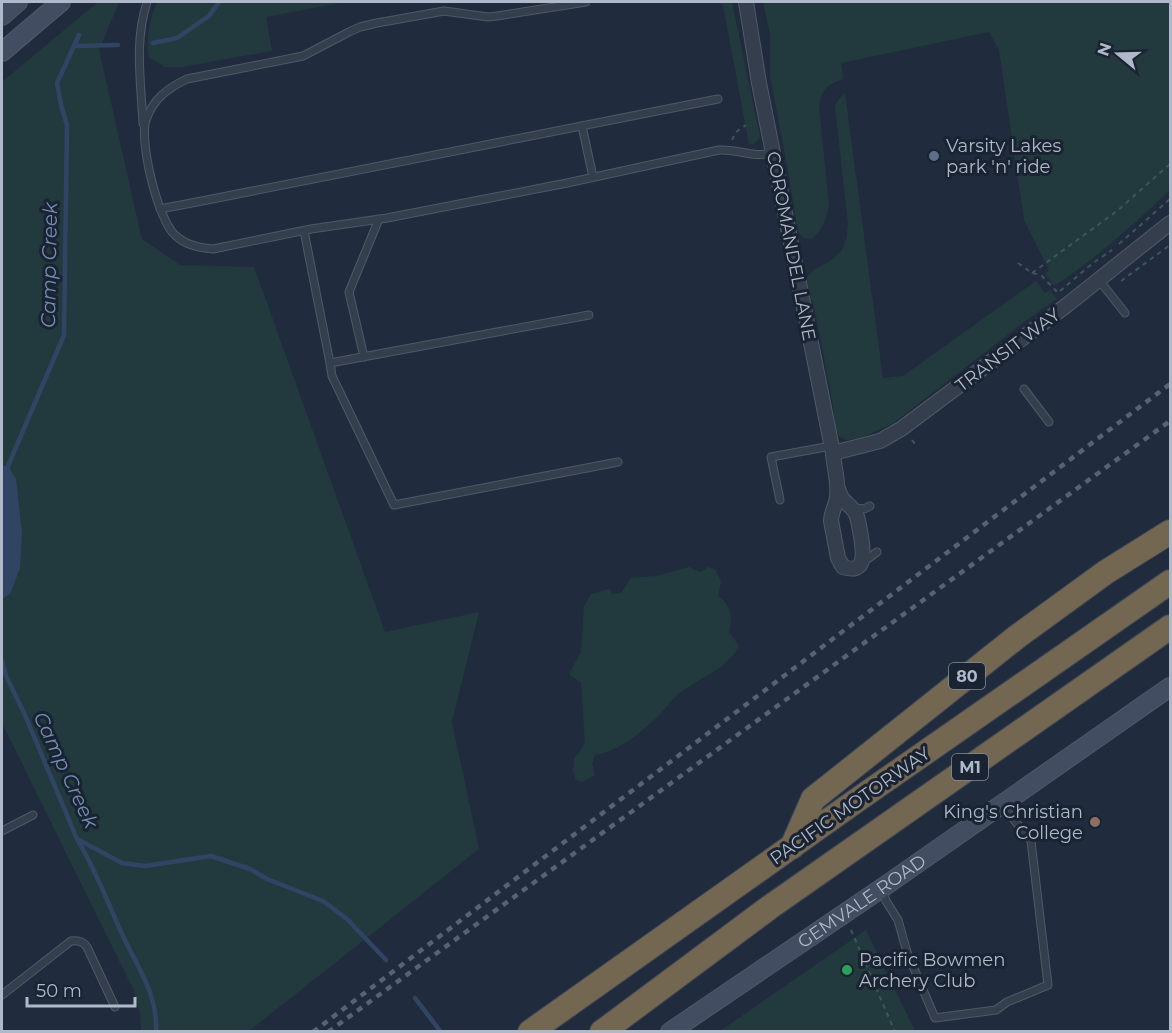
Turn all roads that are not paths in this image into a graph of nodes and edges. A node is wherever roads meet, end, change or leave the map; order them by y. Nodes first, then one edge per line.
1 (18, 2) edge
2 (61, 2) edge
3 (147, 2) edge
4 (586, 2) edge
5 (746, 2) edge
6 (2, 16) edge
7 (2, 52) edge
8 (718, 99) dead end
9 (582, 126) junction
10 (144, 128) junction
11 (772, 153) junction
12 (592, 177) junction
13 (160, 208) junction
14 (379, 219) junction
15 (1170, 223) edge
16 (304, 231) junction
17 (1099, 280) junction
18 (1125, 313) dead end
19 (589, 315) dead end
20 (364, 357) junction
21 (330, 363) junction
22 (1024, 389) dead end
23 (1049, 422) dead end
24 (832, 449) junction
25 (618, 462) dead end
26 (838, 489) junction
27 (780, 500) dead end
28 (870, 506) dead end
29 (849, 507) junction
30 (831, 516) junction
31 (1170, 531) edge
32 (877, 552) dead end
33 (861, 564) junction
34 (1170, 582) edge
35 (1170, 627) edge
36 (1170, 687) edge
37 (1001, 804) junction
38 (33, 815) dead end
39 (2, 831) edge
40 (792, 847) junction
41 (882, 888) junction
42 (2, 995) edge
43 (115, 1007) dead end
44 (530, 1032) edge
45 (602, 1032) edge
46 (670, 1032) edge

1 - 6 main road
2 - 7 main road
3 - 10 lane
4 - 10 lane
5 - 11 street, COROMANDEL LANE
8 - 9 lane
9 - 12 lane
9 - 13 lane
10 - 13 lane
11 - 12 lane
11 - 24 street, COROMANDEL LANE
12 - 14 lane
13 - 16 lane
14 - 16 lane
14 - 20 lane
15 - 17 street, TRANSIT WAY
16 - 21 lane
17 - 18 lane
17 - 24 street, TRANSIT WAY
19 - 20 lane
20 - 21 lane
21 - 25 lane
22 - 23 lane
24 - 26 street, COROMANDEL LANE
24 - 27 lane
26 - 29 street, COROMANDEL LANE
26 - 30 street, COROMANDEL LANE
28 - 29 lane
29 - 30 lane
29 - 33 street, COROMANDEL LANE
30 - 33 street, COROMANDEL LANE
31 - 40 highway, 80
32 - 33 lane
34 - 40 highway, PACIFIC MOTORWAY / M1
35 - 45 highway, PACIFIC MOTORWAY / M1
36 - 37 main road, GEMVALE ROAD
37 - 41 main road, GEMVALE ROAD
37 - 41 lane
38 - 39 lane
40 - 44 highway, PACIFIC MOTORWAY / M1
41 - 46 main road, GEMVALE ROAD
42 - 43 lane

